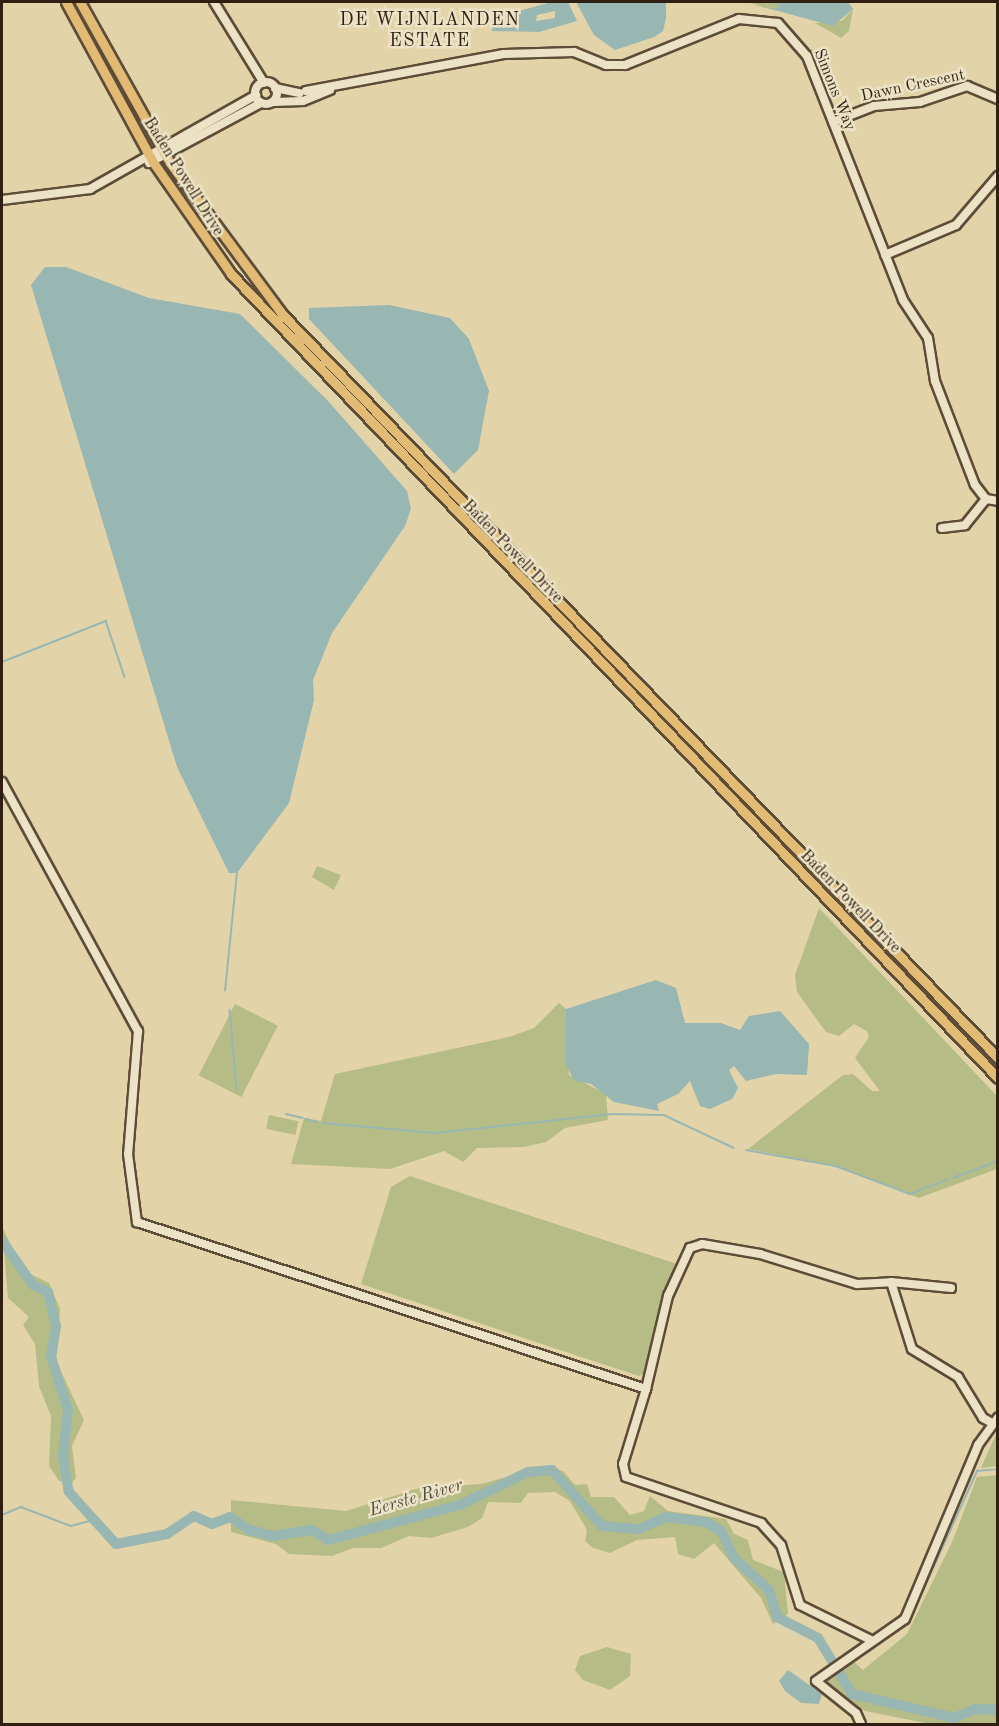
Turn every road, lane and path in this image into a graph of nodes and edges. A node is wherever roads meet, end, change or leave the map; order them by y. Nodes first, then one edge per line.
1 (66, 2) edge
2 (80, 2) edge
3 (214, 2) edge
4 (264, 83) junction
5 (275, 88) junction
6 (334, 88) junction
7 (256, 95) junction
8 (998, 99) edge
9 (273, 102) junction
10 (261, 103) junction
11 (833, 122) junction
12 (164, 151) junction
13 (151, 159) junction
14 (998, 176) edge
15 (2, 200) edge
16 (885, 255) junction
17 (986, 499) junction
18 (998, 501) edge
19 (942, 528) dead end
20 (2, 782) edge
21 (998, 1058) edge
22 (998, 1078) edge
23 (891, 1282) junction
24 (951, 1288) dead end
25 (646, 1389) junction
26 (995, 1420) edge
27 (873, 1641) junction
28 (861, 1725) edge

1 - 13 main road, Baden Powell Drive
2 - 12 main road, Baden Powell Drive
3 - 4 street
4 - 5 street, Simons Way
4 - 7 street
5 - 6 street, Simons Way
5 - 9 street
6 - 9 street, Simons Way
6 - 11 street, Simons Way
7 - 10 street
7 - 12 street
8 - 11 street, Dawn Crescent
9 - 10 street, Simons Way
10 - 12 street
11 - 16 street, Simons Way
12 - 13 street
12 - 21 main road, Baden Powell Drive
13 - 15 street
13 - 22 main road, Baden Powell Drive
14 - 16 street
16 - 17 street, Simons Way
17 - 18 street
17 - 19 street
20 - 25 street
23 - 24 street
23 - 25 street
23 - 26 street
25 - 27 street
26 - 27 street
27 - 28 street

